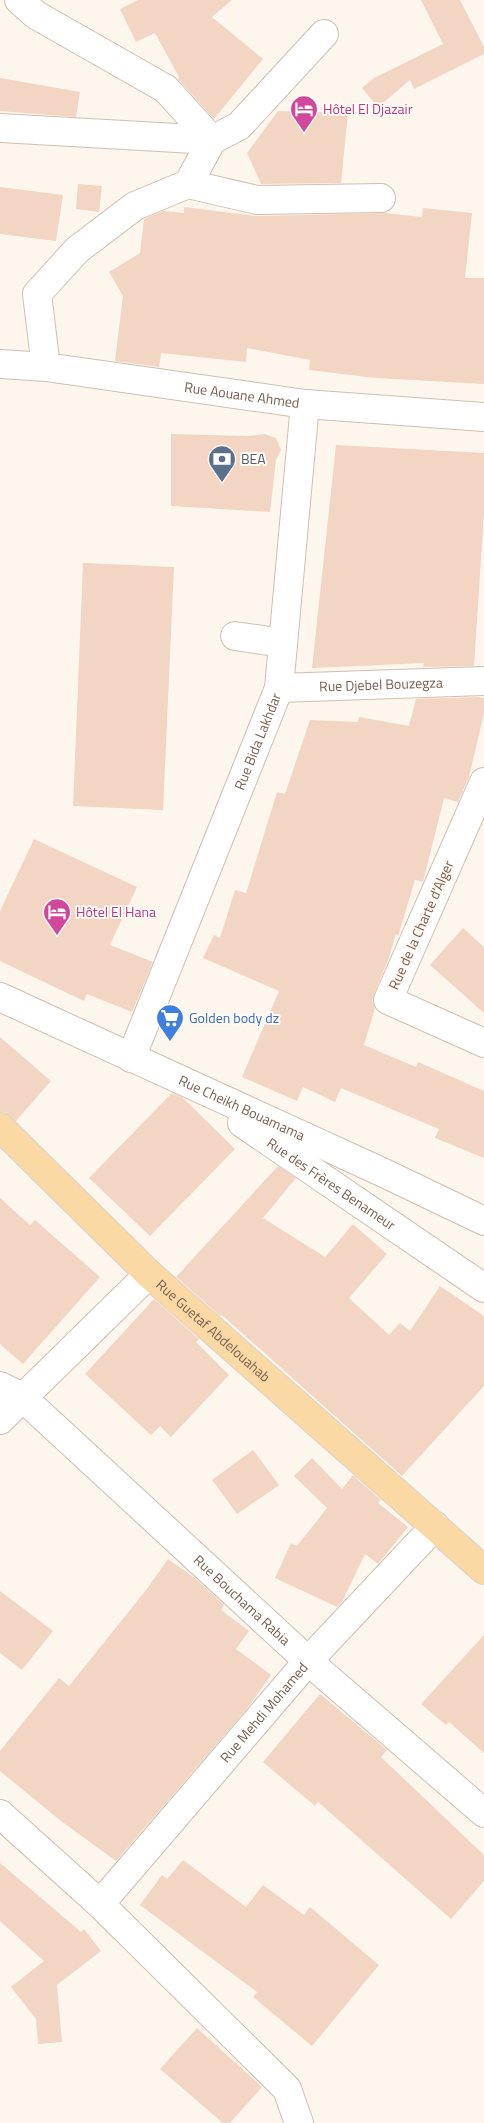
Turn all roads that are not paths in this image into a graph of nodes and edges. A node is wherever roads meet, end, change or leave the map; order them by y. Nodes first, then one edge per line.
1 (19, 0) edge
2 (324, 34) dead end
3 (0, 128) edge
4 (212, 140) junction
5 (188, 184) junction
6 (381, 198) dead end
7 (0, 364) edge
8 (46, 367) junction
9 (305, 404) junction
10 (484, 417) edge
11 (235, 636) dead end
12 (283, 643) junction
13 (484, 681) edge
14 (279, 688) junction
15 (484, 782) edge
16 (0, 997) edge
17 (484, 1043) edge
18 (130, 1058) junction
19 (178, 1079) junction
20 (0, 1127) edge
21 (484, 1221) edge
22 (149, 1274) junction
23 (484, 1288) edge
24 (11, 1392) edge
25 (0, 1420) edge
26 (435, 1526) junction
27 (484, 1570) edge
28 (308, 1661) junction
29 (484, 1813) edge
30 (0, 1814) edge
31 (100, 1904) junction
32 (299, 2123) edge

1 - 4 street
2 - 4 street
3 - 4 street
4 - 5 street
5 - 6 street
5 - 8 street
7 - 8 street, Rue Aouane Ahmed
8 - 9 street, Rue Aouane Ahmed
9 - 10 street, Rue Aouane Ahmed
9 - 12 street, Rue Bida Lakhdar
11 - 12 street
12 - 14 street, Rue Bida Lakhdar
13 - 14 street, Rue Djebel Bouzegza
14 - 18 street, Rue Bida Lakhdar
15 - 17 street, Rue de la Charte d'Alger
16 - 18 street, Rue Cheikh Bouamama
18 - 19 street, Rue Cheikh Bouamama
19 - 21 street, Rue Cheikh Bouamama
19 - 23 street, Rue des Frères Benameur
20 - 22 main road, Rue Guetaf Abdelouahab
22 - 24 street
22 - 26 main road, Rue Guetaf Abdelouahab
24 - 25 street
24 - 28 street, Rue Bouchama Rabia
26 - 27 main road, Rue Guetaf Abdelouahab
26 - 28 street, Rue Mehdi Mohamed
28 - 29 street, Rue Bouchama Rabia
28 - 31 street, Rue Mehdi Mohamed
30 - 31 street
31 - 32 street

